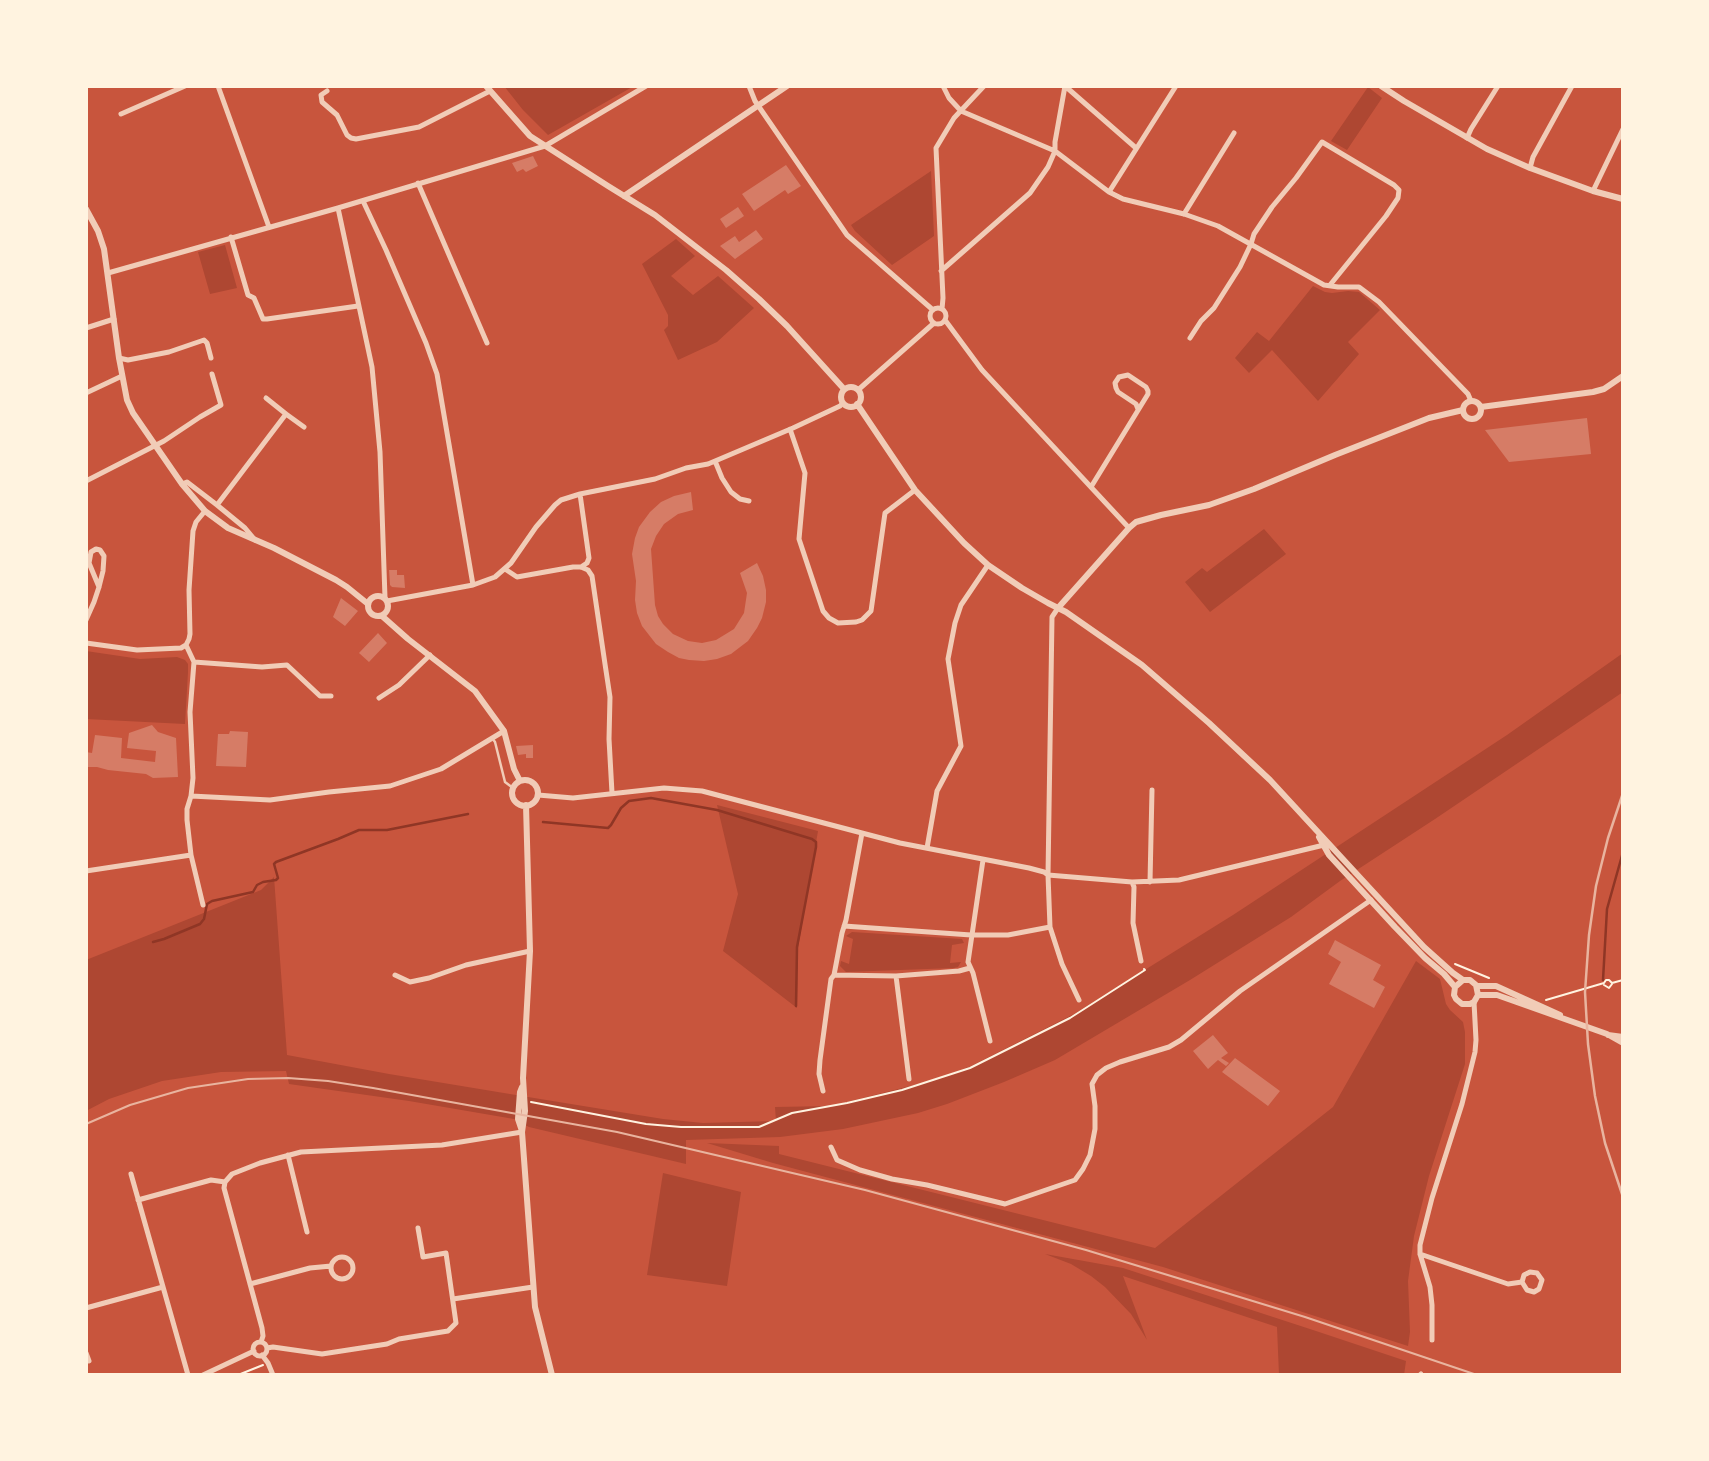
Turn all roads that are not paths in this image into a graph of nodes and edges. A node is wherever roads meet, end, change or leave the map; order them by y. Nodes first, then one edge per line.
1 (185, 86) edge
2 (218, 86) edge
3 (646, 86) edge
4 (749, 86) edge
5 (787, 86) edge
6 (943, 86) edge
7 (984, 86) edge
8 (1065, 86) edge
9 (1176, 86) edge
10 (1381, 86) edge
11 (1497, 86) edge
12 (1572, 86) edge
13 (488, 88) edge
14 (327, 91) dead end
15 (758, 105) junction
16 (961, 111) junction
17 (121, 114) dead end
18 (1623, 129) edge
19 (1234, 133) dead end
20 (1467, 138) junction
21 (545, 146) junction
22 (1136, 148) junction
23 (1055, 151) junction
24 (1530, 168) junction
25 (418, 183) junction
26 (1593, 191) junction
27 (1110, 192) junction
28 (624, 196) junction
29 (1623, 199) edge
30 (363, 201) junction
31 (338, 208) junction
32 (86, 209) edge
33 (1184, 214) junction
34 (269, 227) junction
35 (231, 237) junction
36 (1251, 244) junction
37 (941, 271) junction
38 (108, 273) junction
39 (1331, 285) junction
40 (358, 306) junction
41 (942, 309) junction
42 (933, 310) junction
43 (114, 319) junction
44 (945, 320) junction
45 (934, 323) junction
46 (86, 328) edge
47 (1190, 338) dead end
48 (487, 344) dead end
49 (119, 358) junction
50 (211, 358) dead end
51 (212, 373) dead end
52 (122, 376) junction
53 (1623, 376) edge
54 (844, 389) junction
55 (858, 390) junction
56 (86, 393) edge
57 (266, 398) dead end
58 (1471, 401) junction
59 (844, 403) junction
60 (857, 404) junction
61 (1481, 407) junction
62 (1138, 409) junction
63 (1463, 410) junction
64 (286, 414) junction
65 (304, 427) dead end
66 (790, 429) junction
67 (156, 445) junction
68 (715, 461) junction
69 (86, 481) edge
70 (182, 484) junction
71 (1091, 487) junction
72 (915, 490) junction
73 (580, 494) junction
74 (749, 501) dead end
75 (217, 505) junction
76 (205, 511) junction
77 (1129, 528) junction
78 (255, 540) junction
79 (988, 565) junction
80 (581, 567) junction
81 (505, 569) junction
82 (473, 585) junction
83 (99, 587) junction
84 (386, 600) junction
85 (368, 604) junction
86 (1058, 608) junction
87 (382, 616) junction
88 (86, 620) edge
89 (86, 643) edge
90 (186, 645) junction
91 (430, 655) junction
92 (194, 662) junction
93 (331, 696) dead end
94 (379, 698) dead end
95 (504, 730) junction
96 (492, 738) junction
97 (520, 781) junction
98 (513, 788) junction
99 (1152, 790) dead end
100 (612, 793) junction
101 (538, 795) junction
102 (191, 796) junction
103 (526, 806) junction
104 (862, 833) junction
105 (1326, 845) junction
106 (927, 848) junction
107 (191, 855) junction
108 (983, 860) junction
109 (86, 871) edge
110 (1048, 875) junction
111 (1132, 882) junction
112 (1150, 882) junction
113 (1371, 900) junction
114 (1380, 900) junction
115 (203, 905) dead end
116 (844, 926) junction
117 (1050, 927) junction
118 (971, 935) junction
119 (530, 951) junction
120 (1141, 961) dead end
121 (970, 968) junction
122 (395, 975) dead end
123 (834, 975) junction
124 (896, 976) junction
125 (1463, 980) junction
126 (1477, 986) junction
127 (1455, 988) junction
128 (1079, 1000) dead end
129 (1473, 1001) junction
130 (1571, 1021) junction
131 (1607, 1034) junction
132 (1623, 1037) edge
133 (990, 1041) dead end
134 (1623, 1043) edge
135 (909, 1079) dead end
136 (523, 1085) junction
137 (823, 1091) dead end
138 (522, 1132) junction
139 (831, 1147) dead end
140 (288, 1155) junction
141 (131, 1174) dead end
142 (225, 1182) junction
143 (138, 1200) junction
144 (418, 1228) dead end
145 (307, 1231) dead end
146 (1420, 1254) junction
147 (331, 1266) junction
148 (1522, 1282) dead end
149 (250, 1284) junction
150 (163, 1287) junction
151 (533, 1287) junction
152 (453, 1298) junction
153 (86, 1308) edge
154 (1432, 1339) dead end
155 (261, 1342) junction
156 (267, 1348) junction
157 (254, 1351) junction
158 (86, 1353) edge
159 (262, 1355) junction
160 (89, 1361) dead end
161 (188, 1375) edge
162 (203, 1375) edge
163 (273, 1375) edge
164 (552, 1375) edge

1 - 17 street
2 - 34 street
3 - 21 street
4 - 15 street
5 - 15 street
6 - 16 street
7 - 16 street
8 - 22 street
8 - 23 street
9 - 22 street
10 - 20 street
11 - 20 street
12 - 24 street
13 - 14 street
13 - 21 street
15 - 28 street
15 - 42 street
16 - 23 street
16 - 37 street
18 - 26 street
19 - 33 street
20 - 24 street
21 - 25 street
21 - 28 street
22 - 27 street
23 - 27 street
23 - 37 street
24 - 26 street
25 - 30 street
25 - 48 street
26 - 29 street
27 - 33 street
28 - 54 street
30 - 31 street
30 - 82 street
31 - 34 street
31 - 40 street
32 - 38 street
33 - 36 street
34 - 35 street
35 - 38 street
35 - 40 street
36 - 39 street
36 - 39 street
36 - 47 street
37 - 41 street
38 - 43 street
39 - 58 street
40 - 84 street
41 - 42 street
41 - 44 street
42 - 45 street
43 - 46 street
43 - 49 street
44 - 45 street
44 - 71 street
45 - 55 street
49 - 50 street
49 - 52 street
51 - 67 street
52 - 56 street
52 - 67 street
53 - 61 street
54 - 55 street
54 - 59 street
55 - 60 street
57 - 64 street
58 - 61 street
58 - 63 street
59 - 60 street
59 - 66 street
60 - 72 street
61 - 63 street
62 - 62 street
62 - 71 street
63 - 77 street
64 - 65 street
64 - 75 street
66 - 68 street
66 - 72 street
67 - 69 street
67 - 70 street
68 - 73 street
68 - 74 street
70 - 75 street
70 - 76 street
71 - 77 street
72 - 79 street
73 - 80 street
73 - 81 street
75 - 78 street
76 - 78 street
76 - 90 street
77 - 86 street
78 - 85 street
79 - 86 street
79 - 106 street
80 - 81 street
80 - 100 street
81 - 82 street
82 - 84 street
83 - 83 street
83 - 88 street
84 - 85 street
84 - 87 street
85 - 87 street
86 - 105 street
86 - 110 street
87 - 91 street
89 - 90 street
90 - 92 street
91 - 94 street
91 - 95 street
92 - 93 street
92 - 102 street
95 - 96 street
95 - 97 street
96 - 98 lane
96 - 102 street
97 - 98 street
97 - 101 street
98 - 103 street
99 - 112 street
100 - 101 street
100 - 104 street
101 - 103 street
102 - 107 street
103 - 119 street
104 - 106 street
104 - 116 street
105 - 112 street
105 - 113 street
105 - 114 street
106 - 108 street
107 - 109 street
107 - 115 street
108 - 110 street
108 - 118 street
110 - 111 street
110 - 117 street
111 - 112 street
111 - 120 street
113 - 114 street
113 - 127 street
113 - 139 street
114 - 125 street
116 - 118 street
116 - 123 street
117 - 118 street
117 - 128 street
118 - 121 street
119 - 122 street
119 - 136 street
121 - 124 street
121 - 133 street
123 - 124 street
123 - 137 street
124 - 135 street
125 - 126 street
125 - 127 street
126 - 129 street
126 - 130 street
127 - 129 street
129 - 130 street
129 - 146 street
130 - 131 street
131 - 132 street
131 - 134 street
136 - 138 street
136 - 138 street
138 - 140 street
138 - 151 street
140 - 142 street
140 - 145 street
141 - 143 street
142 - 143 street
142 - 149 street
143 - 150 street
144 - 152 street
146 - 148 street
146 - 154 street
147 - 147 street
147 - 149 street
149 - 155 street
150 - 153 street
150 - 161 street
151 - 152 street
151 - 164 street
152 - 156 street
155 - 156 street
155 - 157 street
156 - 159 street
157 - 159 street
157 - 162 street
158 - 160 street
159 - 163 street

